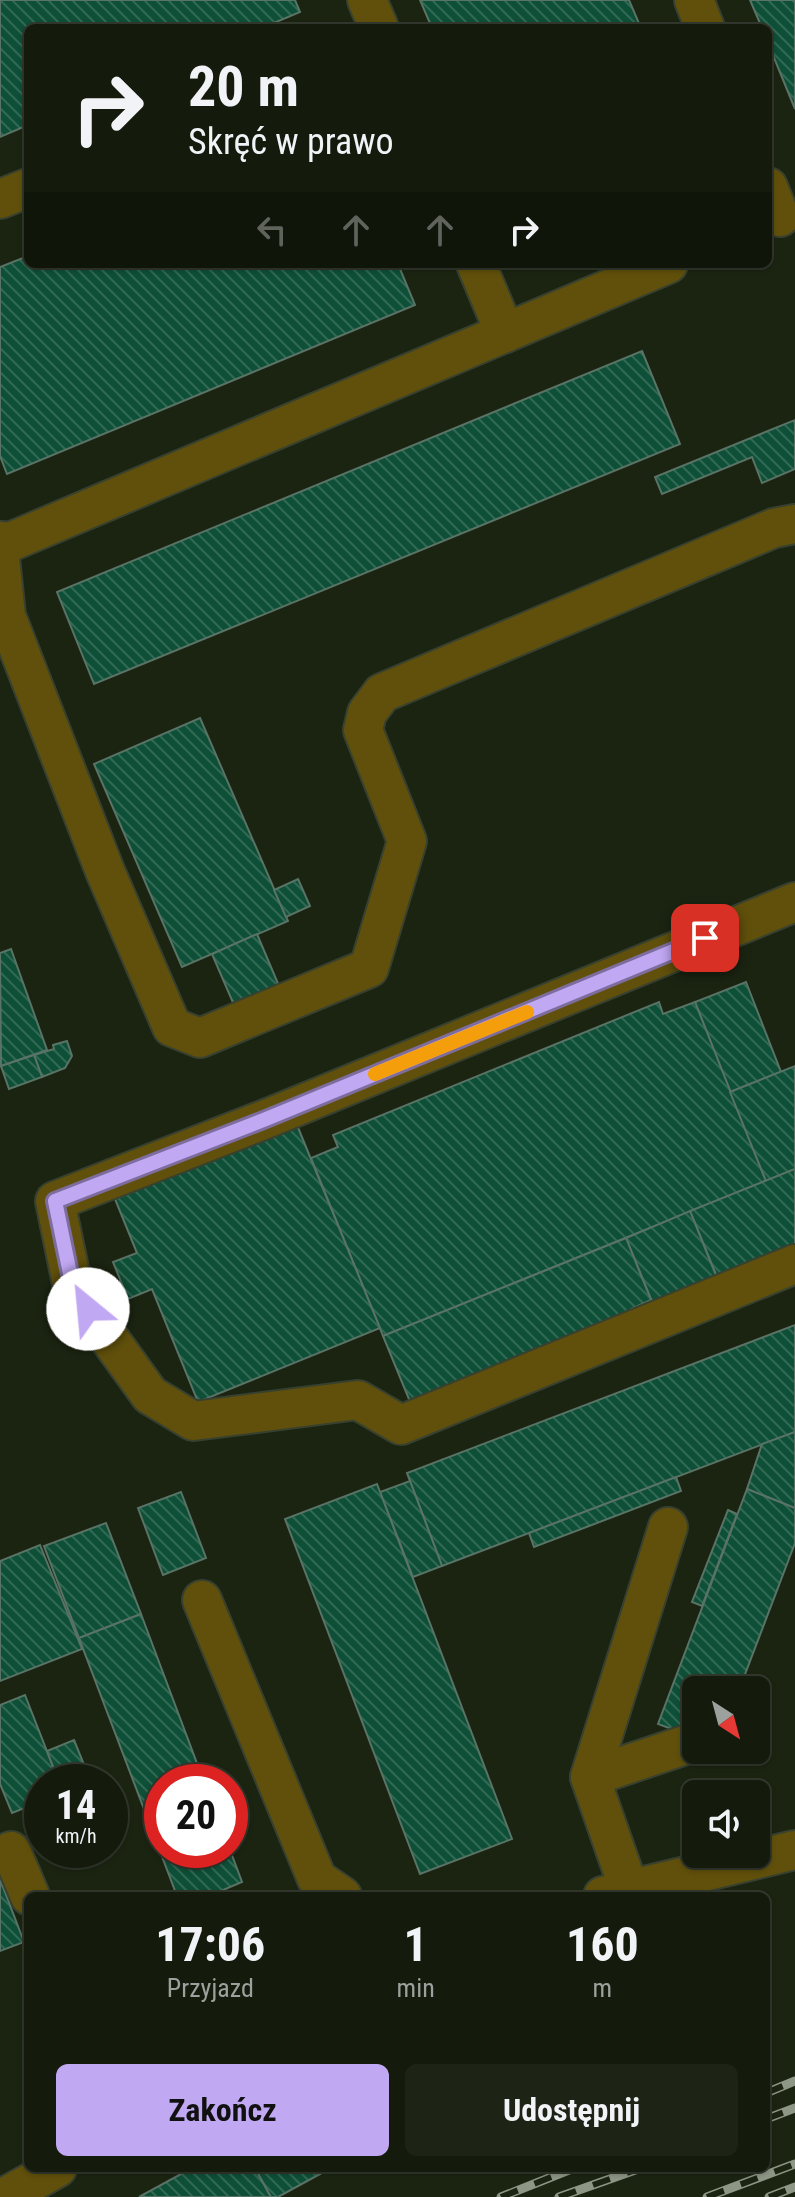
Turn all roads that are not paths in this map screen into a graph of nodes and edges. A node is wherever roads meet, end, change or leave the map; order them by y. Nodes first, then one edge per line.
1 (367, 0) edge
2 (694, 0) edge
3 (377, 24) edge
4 (703, 24) edge
5 (24, 190) edge
6 (0, 199) edge
7 (478, 268) edge
8 (659, 268) edge
9 (505, 333) junction
10 (795, 524) edge
11 (0, 541) edge
12 (0, 558) edge
13 (794, 903) edge
14 (795, 1264) edge
15 (668, 1527) dead end
16 (202, 1600) dead end
17 (682, 1746) edge
18 (590, 1777) junction
19 (795, 1850) edge
20 (11, 1851) dead end
21 (28, 1892) edge
22 (336, 1892) edge
23 (616, 1892) edge
24 (50, 2172) edge
25 (5, 2197) edge

1 - 3 street
2 - 4 street
5 - 6 street
7 - 9 street
8 - 9 street
9 - 11 street
10 - 12 street
13 - 14 street
15 - 18 street
16 - 22 street
17 - 18 street
18 - 23 street
19 - 23 street
20 - 21 street
24 - 25 street

